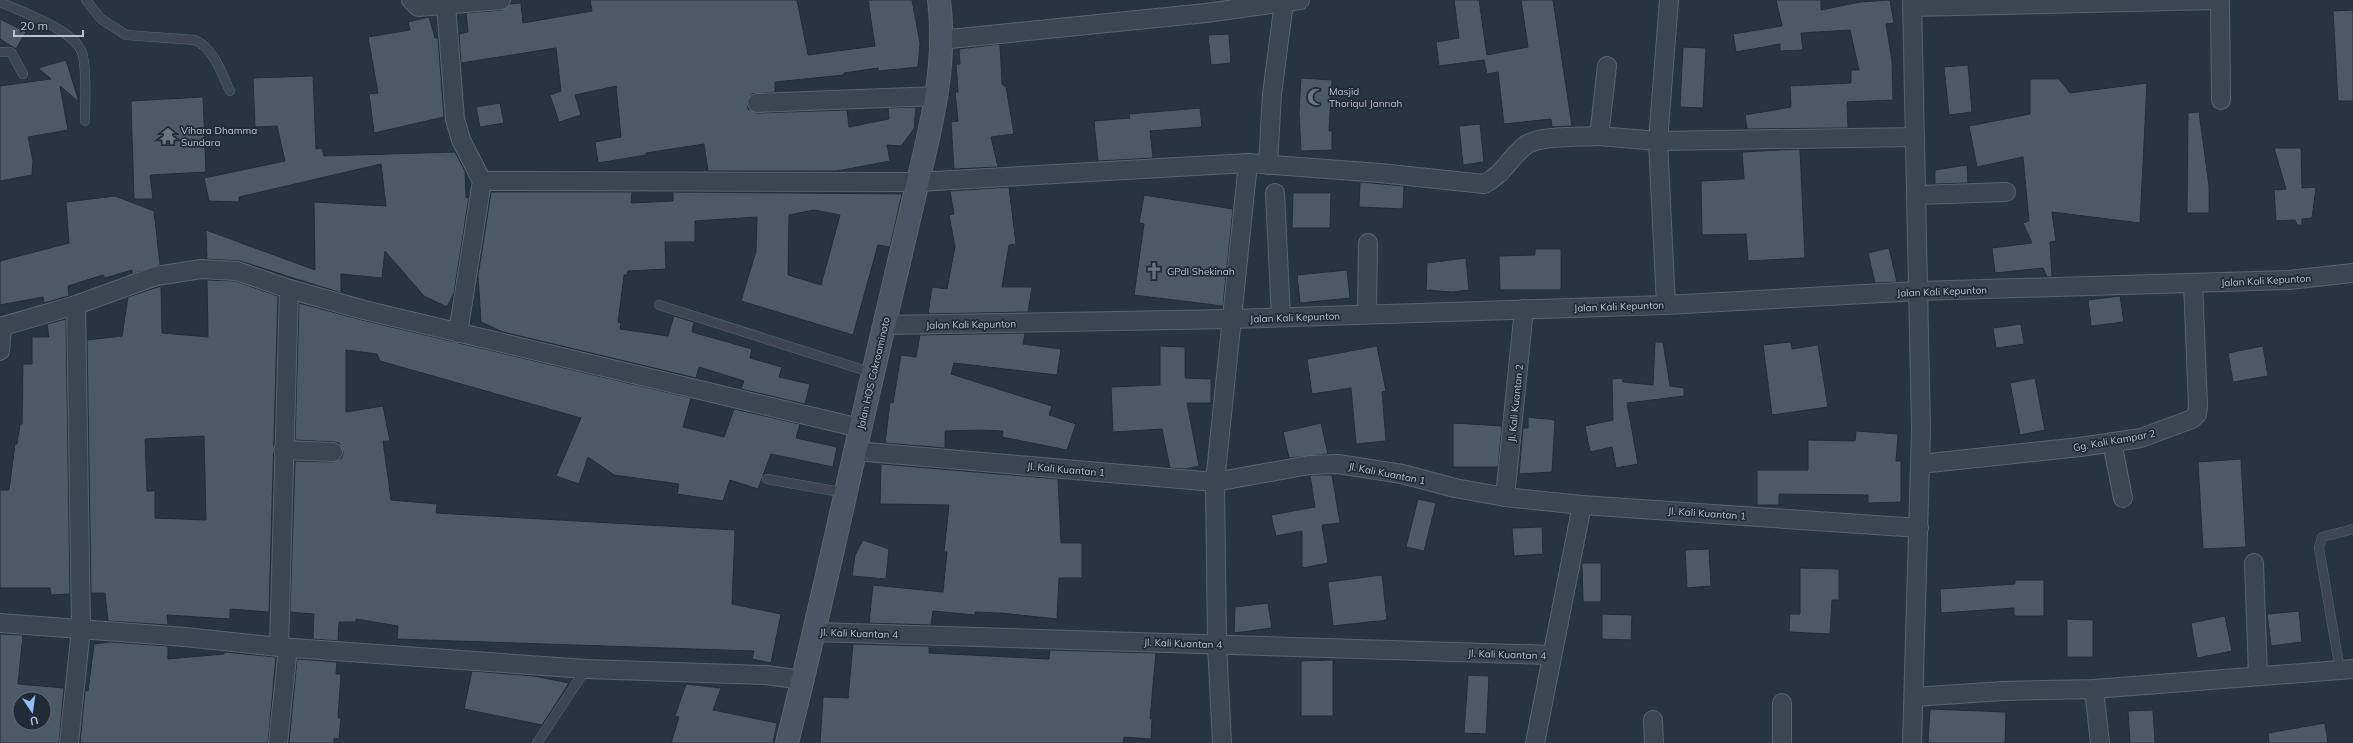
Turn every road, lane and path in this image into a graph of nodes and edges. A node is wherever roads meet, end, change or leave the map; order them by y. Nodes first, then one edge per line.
1 (86, 0) edge
2 (411, 0) edge
3 (501, 0) edge
4 (939, 0) edge
5 (1669, 0) edge
6 (2214, 0) edge
7 (2220, 0) edge
8 (1292, 1) edge
9 (0, 2) edge
10 (1912, 3) edge
11 (446, 5) junction
12 (1205, 6) edge
13 (940, 40) junction
14 (0, 52) edge
15 (1607, 66) dead end
16 (23, 74) dead end
17 (230, 91) dead end
18 (937, 96) junction
19 (2221, 100) dead end
20 (758, 103) dead end
21 (85, 121) dead end
22 (1599, 136) junction
23 (1915, 137) junction
24 (1658, 141) junction
25 (1248, 163) junction
26 (1268, 165) junction
27 (482, 181) junction
28 (918, 182) junction
29 (2006, 192) dead end
30 (1275, 193) dead end
31 (1916, 196) junction
32 (1368, 243) dead end
33 (2353, 273) edge
34 (2193, 283) junction
35 (289, 289) junction
36 (1919, 291) junction
37 (76, 305) junction
38 (659, 305) dead end
39 (1666, 305) junction
40 (1524, 309) junction
41 (1367, 314) junction
42 (1281, 317) junction
43 (1231, 319) junction
44 (884, 325) junction
45 (1, 326) edge
46 (458, 333) junction
47 (0, 351) edge
48 (873, 373) junction
49 (860, 428) junction
50 (2112, 442) junction
51 (284, 450) junction
52 (855, 451) junction
53 (333, 452) dead end
54 (1920, 464) junction
55 (767, 479) dead end
56 (1215, 482) junction
57 (846, 493) junction
58 (1505, 497) junction
59 (2123, 498) dead end
60 (1582, 504) junction
61 (1919, 528) junction
62 (2353, 529) edge
63 (2254, 563) dead end
64 (0, 623) edge
65 (81, 630) junction
66 (815, 632) junction
67 (1217, 644) junction
68 (284, 648) junction
69 (1552, 655) junction
70 (586, 669) junction
71 (2346, 670) edge
72 (2258, 675) junction
73 (803, 680) junction
74 (2094, 689) junction
75 (1914, 697) junction
76 (1782, 703) dead end
77 (1653, 720) dead end
78 (68, 743) edge
79 (278, 743) edge
80 (537, 743) edge
81 (787, 743) edge
82 (1222, 743) edge
83 (1535, 743) edge
84 (1654, 743) edge
85 (1782, 743) edge
86 (1912, 743) edge
87 (2100, 743) edge

1 - 17 lane
2 - 11 street
3 - 11 street
4 - 13 main road, Jalan HOS Cokroaminoto
5 - 24 street
6 - 10 street
7 - 19 street
8 - 12 street
8 - 26 street
9 - 21 lane
10 - 23 street
11 - 27 street
12 - 13 street
13 - 18 main road, Jalan HOS Cokroaminoto
14 - 16 lane
15 - 22 street
18 - 20 street
18 - 28 main road, Jalan HOS Cokroaminoto
22 - 24 street
22 - 26 street
23 - 24 street
23 - 31 street
24 - 39 street
25 - 26 street
25 - 28 street
25 - 43 street
27 - 28 street
27 - 46 street
28 - 44 main road, Jalan HOS Cokroaminoto
29 - 31 street
30 - 42 street
31 - 36 street
32 - 41 street
33 - 34 street, Jalan Kali Kepunton
34 - 36 street, Jalan Kali Kepunton
34 - 50 street, Gg. Kali Kampar 2
35 - 37 street
35 - 46 street
35 - 51 street
36 - 39 street, Jalan Kali Kepunton
36 - 54 street
37 - 45 street
37 - 65 street
38 - 48 lane
39 - 40 street, Jalan Kali Kepunton
40 - 41 street, Jalan Kali Kepunton
40 - 58 street, Jl. Kali Kuantan 2
41 - 42 street, Jalan Kali Kepunton
42 - 43 street, Jalan Kali Kepunton
43 - 44 street, Jalan Kali Kepunton
43 - 56 street
44 - 48 main road, Jalan HOS Cokroaminoto
45 - 47 street
46 - 49 street
48 - 49 main road, Jalan HOS Cokroaminoto
49 - 52 main road, Jalan HOS Cokroaminoto
50 - 54 street, Gg. Kali Kampar 2
50 - 59 street
51 - 53 street
51 - 68 street
52 - 56 street, Jl. Kali Kuantan 1
52 - 57 main road, Jalan HOS Cokroaminoto
54 - 61 street
55 - 57 lane
56 - 58 street, Jl. Kali Kuantan 1
56 - 67 street
57 - 66 main road, Jalan HOS Cokroaminoto
58 - 60 street, Jl. Kali Kuantan 1
60 - 61 street, Jl. Kali Kuantan 1
60 - 69 street
61 - 75 street
62 - 71 lane
63 - 72 street
64 - 65 street
65 - 68 street
65 - 78 street
66 - 67 street, Jl. Kali Kuantan 4
66 - 73 main road, Jalan HOS Cokroaminoto
67 - 69 street, Jl. Kali Kuantan 4
67 - 82 street
68 - 70 street
68 - 79 street
69 - 83 street
70 - 73 street
70 - 80 lane
71 - 72 street
72 - 74 street
73 - 81 main road, Jalan HOS Cokroaminoto
74 - 75 street
74 - 87 street
75 - 86 street
76 - 85 street
77 - 84 street

